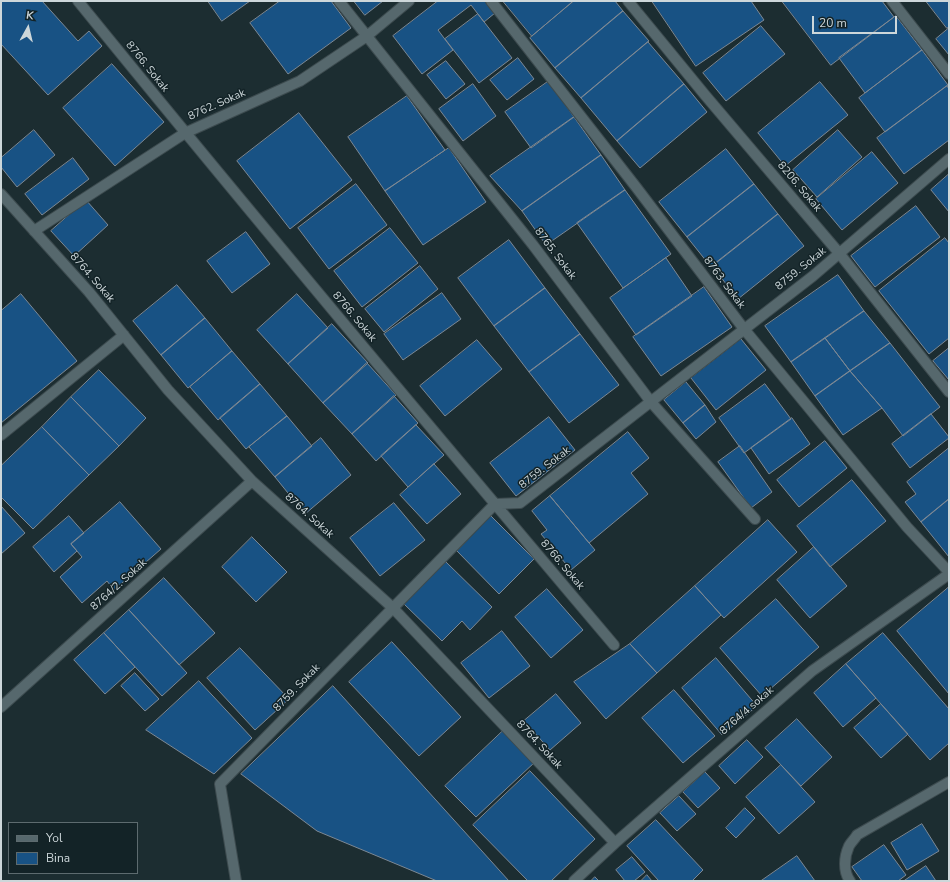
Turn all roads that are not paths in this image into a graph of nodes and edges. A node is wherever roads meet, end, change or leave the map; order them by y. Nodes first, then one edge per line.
1 (78, 1) edge
2 (340, 1) edge
3 (409, 1) edge
4 (491, 1) edge
5 (628, 1) edge
6 (892, 1) edge
7 (367, 36) junction
8 (949, 74) edge
9 (185, 133) junction
10 (949, 159) edge
11 (1, 194) edge
12 (34, 231) junction
13 (840, 253) junction
14 (744, 329) junction
15 (124, 336) junction
16 (949, 392) edge
17 (651, 402) junction
18 (1, 434) edge
19 (252, 481) junction
20 (495, 504) junction
21 (756, 519) dead end
22 (949, 573) edge
23 (392, 608) junction
24 (614, 645) dead end
25 (1, 707) edge
26 (949, 782) edge
27 (615, 843) junction
28 (236, 881) edge
29 (574, 881) edge
30 (850, 881) edge

1 - 9 street, 8766. Sokak
2 - 7 street, 8765. Sokak
3 - 7 street, 8762. Sokak
4 - 14 street, 8763. Sokak
5 - 13 street, 8206. Sokak
6 - 8 street
7 - 9 street, 8762. Sokak
7 - 17 street, 8765. Sokak
9 - 12 street, 8762. Sokak
9 - 20 street, 8766. Sokak
10 - 13 street, 8759. Sokak
11 - 12 street, 8764. Sokak
12 - 15 street, 8764. Sokak
13 - 14 street, 8759. Sokak
13 - 16 street, 8206. Sokak
14 - 17 street, 8759. Sokak
14 - 22 street, 8763. Sokak
15 - 18 street
15 - 19 street, 8764. Sokak
17 - 20 street, 8759. Sokak
17 - 21 street, 8765. Sokak
19 - 23 street, 8764. Sokak
19 - 25 street, 8764/2. Sokak
20 - 23 street, 8759. Sokak
20 - 24 street, 8766. Sokak
22 - 27 street, 8764/4 sokak
23 - 27 street, 8764. Sokak
23 - 28 street, 8759. Sokak
26 - 30 street
27 - 29 street, 8764/4 sokak

